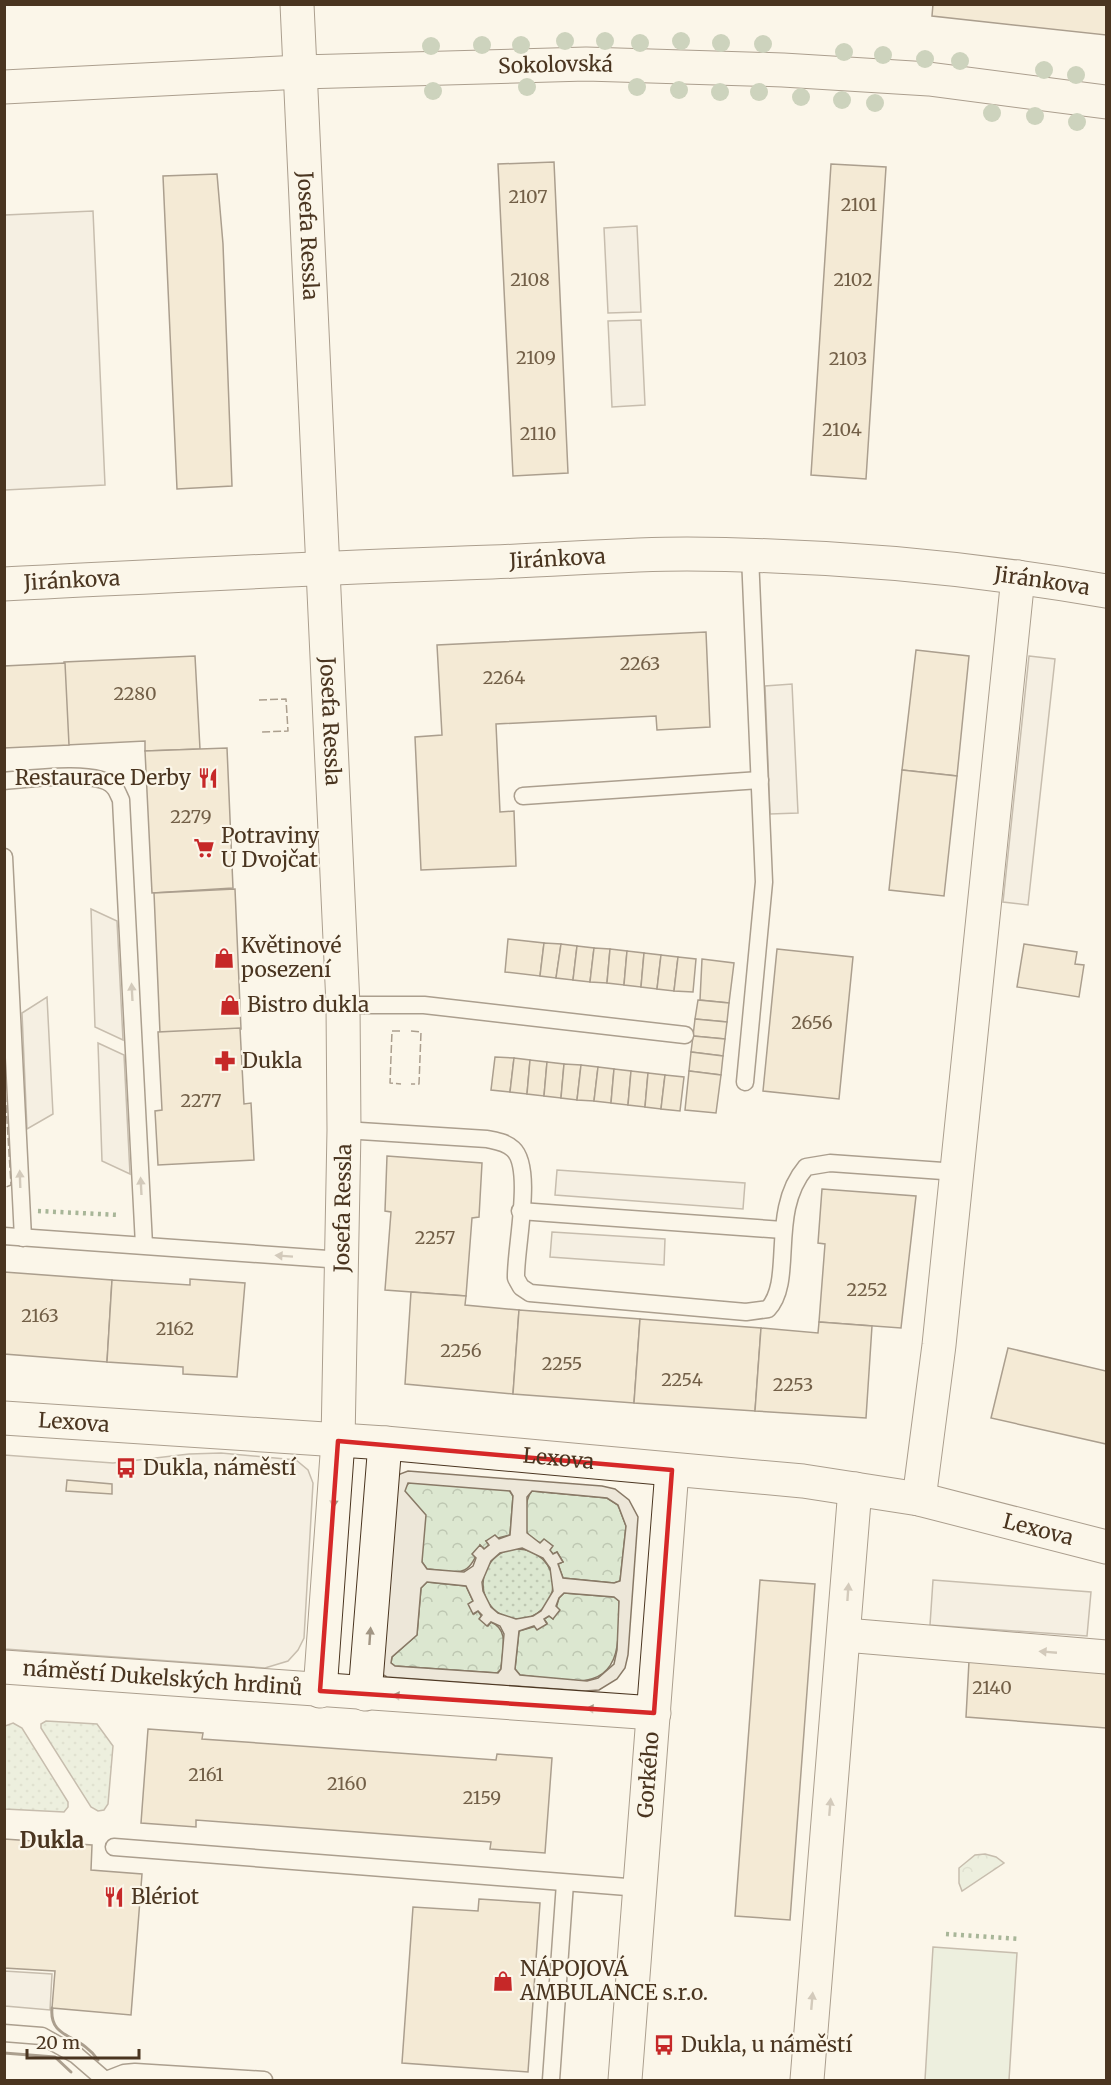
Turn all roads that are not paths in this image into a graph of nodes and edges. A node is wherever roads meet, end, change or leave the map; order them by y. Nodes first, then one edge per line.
1 (297, 4) edge
2 (301, 72) junction
3 (4, 87) edge
4 (1107, 102) edge
5 (750, 556) junction
6 (321, 567) junction
7 (1018, 577) junction
8 (4, 584) edge
9 (1107, 591) edge
10 (759, 780) junction
11 (4, 781) edge
12 (523, 796) dead end
13 (4, 856) edge
14 (343, 1005) junction
15 (685, 1035) dead end
16 (745, 1082) dead end
17 (344, 1130) junction
18 (957, 1172) junction
19 (520, 1211) junction
20 (783, 1230) junction
21 (4, 1236) edge
22 (23, 1238) junction
23 (144, 1245) junction
24 (342, 1260) junction
25 (4, 1418) edge
26 (338, 1441) junction
27 (385, 1443) junction
28 (672, 1470) junction
29 (855, 1489) junction
30 (919, 1499) junction
31 (1107, 1547) edge
32 (845, 1635) junction
33 (1107, 1657) edge
34 (4, 1667) edge
35 (320, 1691) junction
36 (365, 1694) junction
37 (654, 1713) junction
38 (114, 1847) dead end
39 (565, 1883) junction
40 (640, 1888) junction
41 (4, 2033) edge
42 (106, 2080) edge
43 (264, 2080) edge
44 (551, 2080) edge
45 (625, 2080) edge
46 (807, 2080) edge

1 - 2 street, Josefa Ressla
2 - 3 street, Sokolovská
2 - 4 street, Sokolovská
2 - 6 street, Josefa Ressla
5 - 6 street, Jiránkova
5 - 7 street, Jiránkova
5 - 10 lane
6 - 8 street, Jiránkova
6 - 14 street, Josefa Ressla
7 - 9 street, Jiránkova
7 - 18 street
10 - 12 lane
10 - 16 lane
23 -> 11 lane
22 -> 13 lane
14 - 15 lane
14 - 17 street, Josefa Ressla
17 - 19 lane
17 - 24 street, Josefa Ressla
18 - 20 lane
18 - 30 street
19 - 20 lane
19 - 20 lane
21 - 22 lane
22 - 23 lane
24 -> 23 lane
24 - 26 street, Josefa Ressla
25 - 26 street, Lexova
26 - 27 street, Lexova
26 -> 35 street, náměstí Dukelských hrdinů
27 - 28 street, Lexova
36 -> 27 street
28 - 29 street, Lexova
28 - 37 street, Gorkého
29 - 30 street, Lexova
32 -> 29 street
30 - 31 street, Lexova
33 -> 32 street
46 -> 32 street
34 - 35 street, náměstí Dukelských hrdinů
35 - 36 street, náměstí Dukelských hrdinů
37 -> 36 street, náměstí Dukelských hrdinů
37 - 40 street, Gorkého
38 - 39 lane
39 - 40 lane
39 - 44 lane
40 - 45 street, Gorkého
41 - 42 lane
42 - 43 lane

